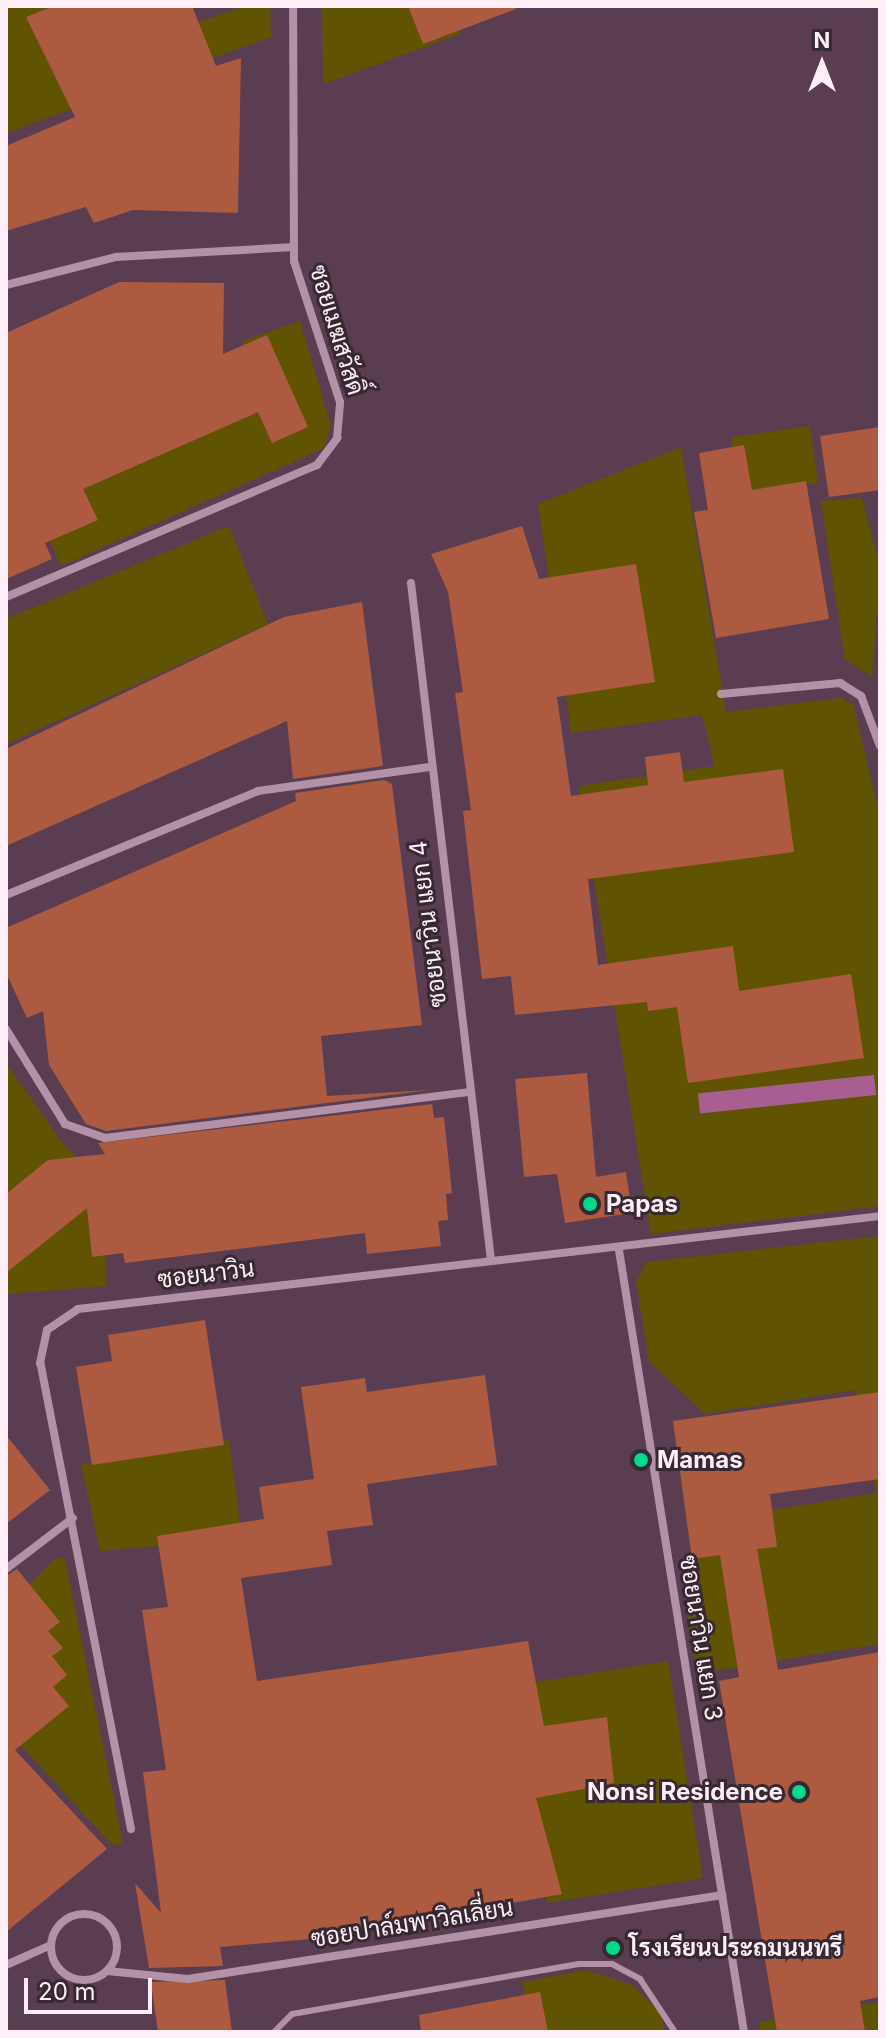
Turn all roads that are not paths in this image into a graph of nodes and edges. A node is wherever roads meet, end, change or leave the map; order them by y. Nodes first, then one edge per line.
1 (293, 6) edge
2 (294, 247) junction
3 (6, 285) edge
4 (411, 583) dead end
5 (6, 597) edge
6 (721, 694) dead end
7 (880, 746) edge
8 (429, 767) junction
9 (6, 895) edge
10 (6, 1029) edge
11 (468, 1092) junction
12 (880, 1216) edge
13 (619, 1250) junction
14 (491, 1260) junction
15 (73, 1518) junction
16 (6, 1569) edge
17 (131, 1829) dead end
18 (722, 1895) junction
19 (51, 1945) junction
20 (6, 1965) edge
21 (107, 1971) junction
22 (274, 2032) edge
23 (675, 2032) edge
24 (744, 2032) edge

1 - 2 street, ซอยเมฆสวัสดิ์
2 - 3 street
2 - 5 street, ซอยเมฆสวัสดิ์
4 - 8 street, ซอยนาวิน แยก 4
6 - 7 street
8 - 9 street
8 - 11 street, ซอยนาวิน แยก 4
10 - 11 street
11 - 14 street, ซอยนาวิน แยก 4
12 - 13 street, ซอยนาวิน
13 - 14 street, ซอยนาวิน
13 - 18 street, ซอยนาวิน แยก 3
14 - 15 street, ซอยนาวิน
15 - 16 street
15 - 17 street, ซอยนาวิน
18 - 21 street, ซอยปาล์มพาวิลเลี่ยน
18 - 24 street, ซอยนาวิน แยก 3
19 - 20 street
19 - 21 street, ซอยปาล์มพาวิลเลี่ยน
19 - 21 street
22 - 23 lane

